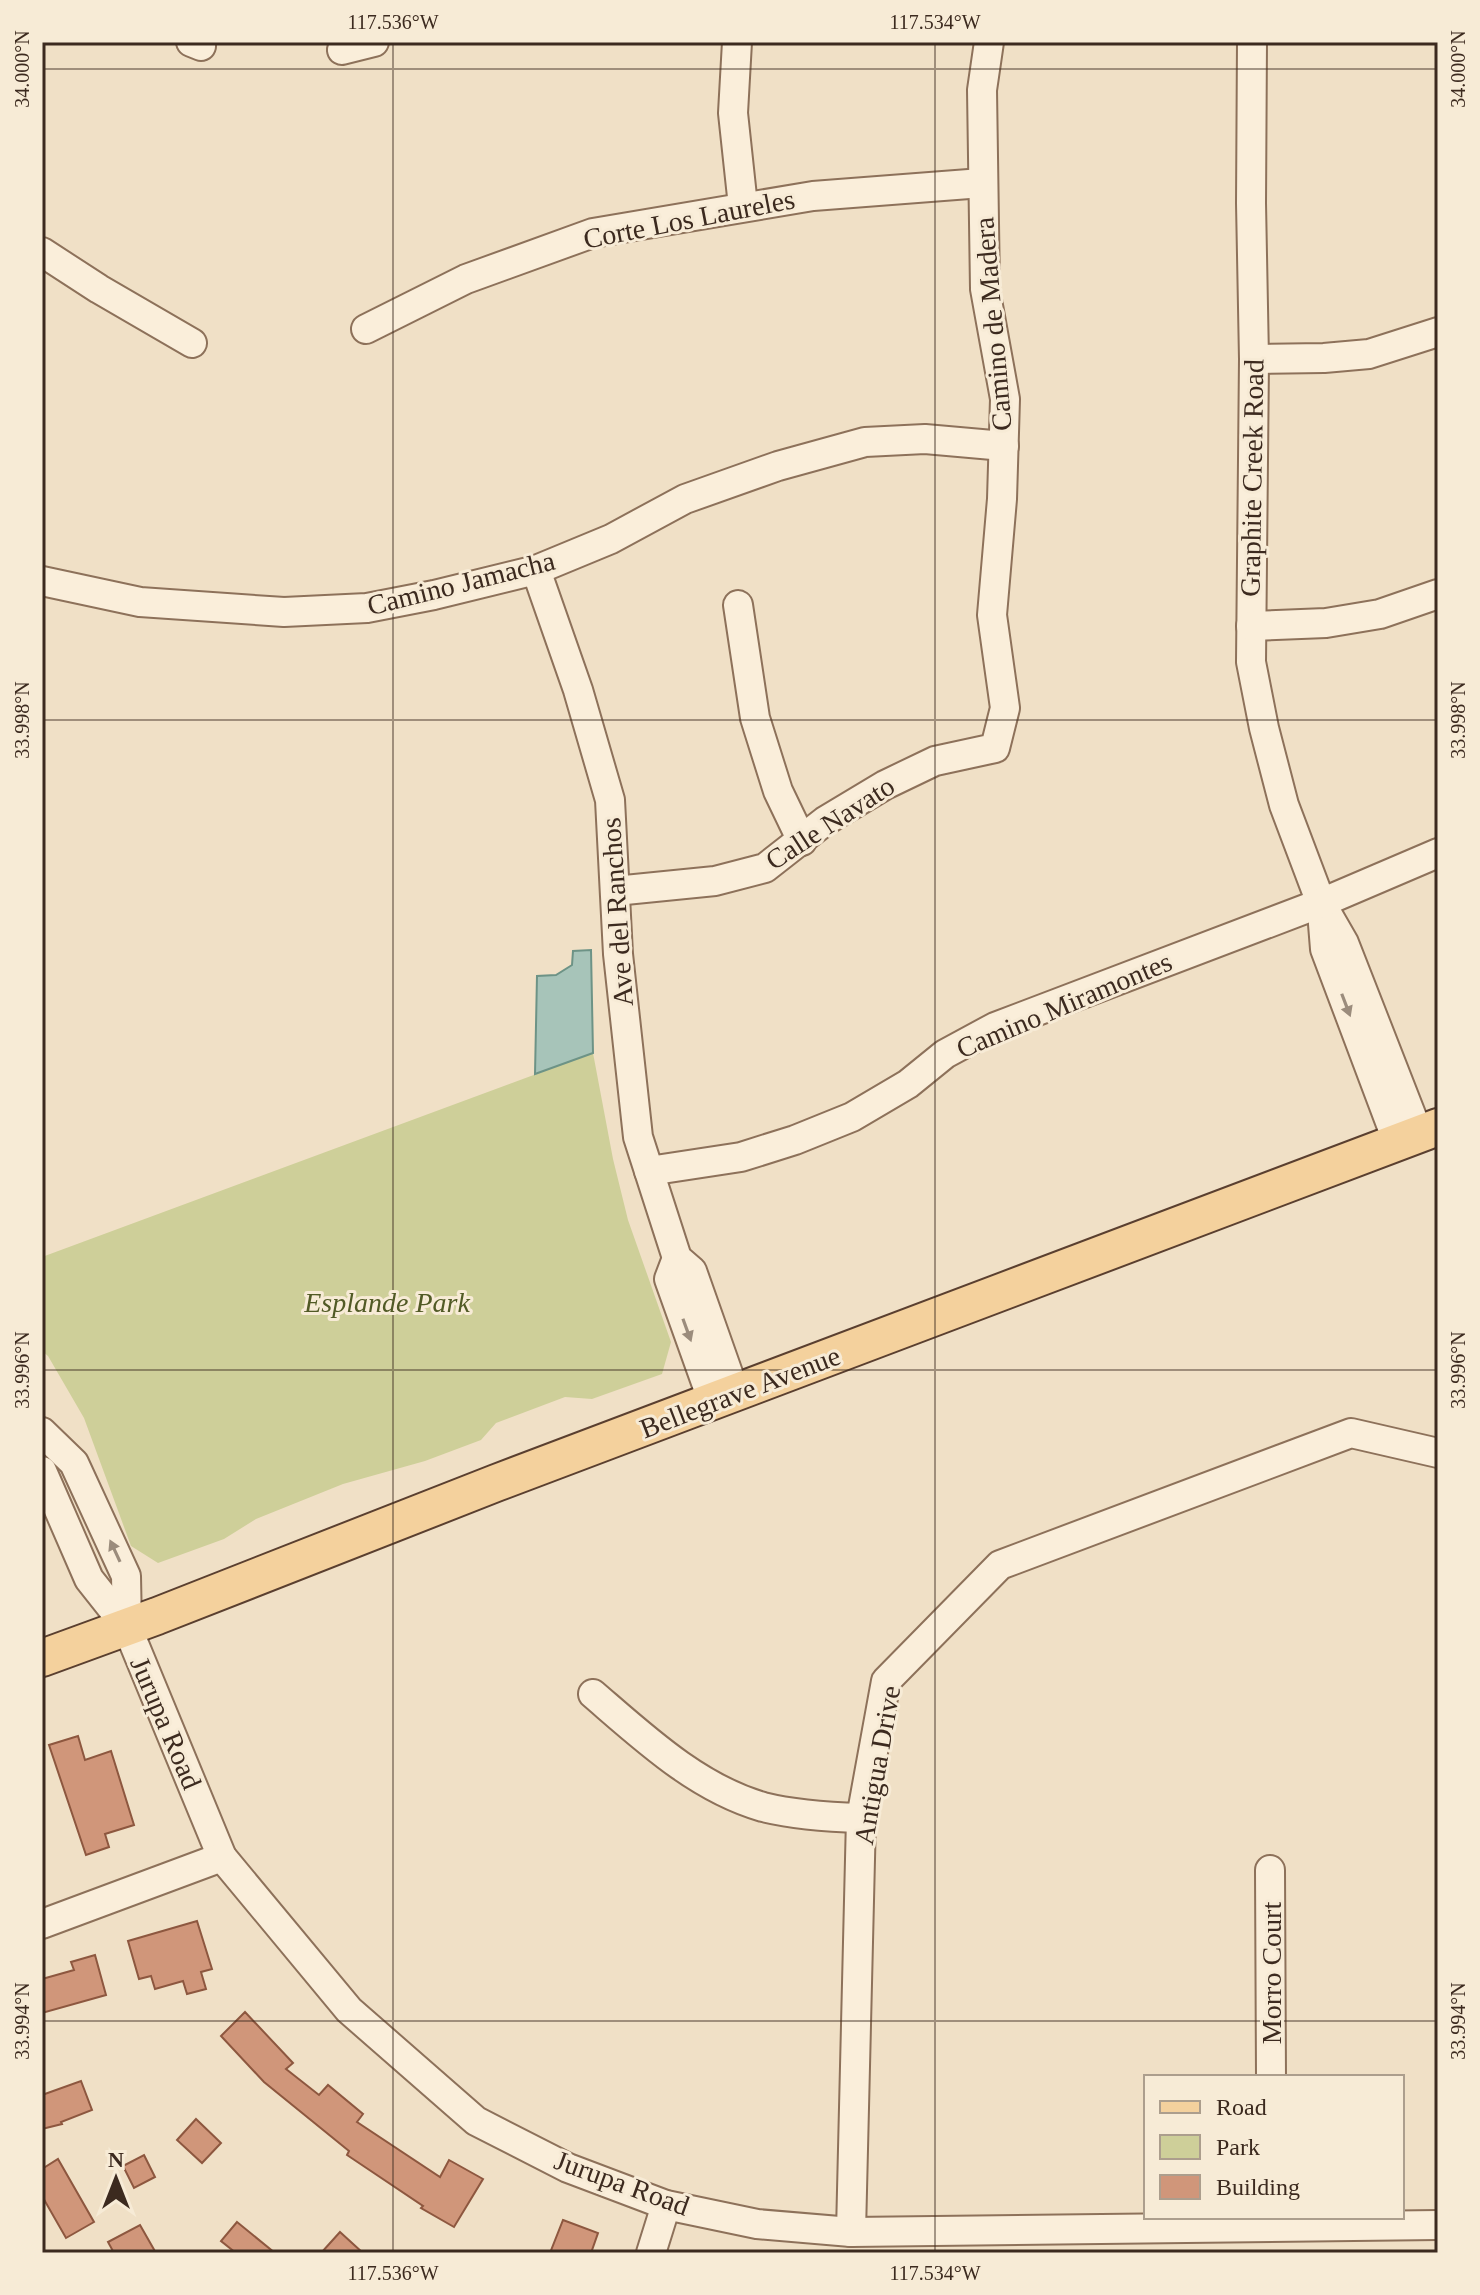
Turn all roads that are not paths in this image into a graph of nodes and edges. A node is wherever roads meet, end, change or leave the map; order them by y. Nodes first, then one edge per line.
1 (374, 42) edge
2 (737, 42) edge
3 (989, 42) edge
4 (1252, 42) edge
5 (342, 50) dead end
6 (982, 183) junction
7 (743, 206) junction
8 (42, 252) edge
9 (366, 329) dead end
10 (1438, 332) edge
11 (192, 343) dead end
12 (1254, 359) junction
13 (1004, 446) junction
14 (536, 570) junction
15 (42, 581) edge
16 (1438, 594) edge
17 (738, 605) dead end
18 (1251, 626) junction
19 (995, 748) joint
20 (802, 841) junction
21 (1438, 853) edge
22 (615, 891) junction
23 (1321, 903) junction
24 (1418, 1135) edge
25 (649, 1171) junction
26 (724, 1398) junction
27 (42, 1432) edge
28 (1438, 1453) edge
29 (42, 1471) edge
30 (127, 1627) junction
31 (42, 1658) edge
32 (593, 1694) dead end
33 (861, 1818) junction
34 (222, 1857) junction
35 (1270, 1870) dead end
36 (42, 1924) edge
37 (1271, 2075) edge
38 (666, 2205) junction
39 (1272, 2222) edge
40 (1438, 2225) edge
41 (851, 2232) junction
42 (651, 2253) edge

1 - 5 street
2 - 7 street
3 - 6 street, Camino de Madera
4 - 12 street, Graphite Creek Road
6 - 7 street, Corte Los Laureles
6 - 13 street, Camino de Madera
7 - 9 street, Corte Los Laureles
8 - 11 street
10 - 12 street
12 - 18 street, Graphite Creek Road
13 - 14 street, Camino Jamacha
13 - 19 street, Camino de Madera
14 - 15 street, Camino Jamacha
14 - 22 street, Ave del Ranchos
16 - 18 street
17 - 20 street
18 - 23 street, Graphite Creek Road
19 - 20 street, Calle Navato
20 - 22 street, Calle Navato
21 - 23 street, Camino Miramontes
22 - 25 street, Ave del Ranchos
23 - 24 street, Graphite Creek Road
23 - 25 street, Camino Miramontes
24 - 26 main road, Bellegrave Avenue
25 - 26 street, Ave del Ranchos
26 - 30 main road, Bellegrave Avenue
30 -> 27 street
28 - 33 street, Antigua Drive
29 - 30 street
30 - 31 main road, Bellegrave Avenue
30 - 34 street, Jurupa Road
32 - 33 street
33 - 41 street, Antigua Drive
34 - 36 street
34 - 38 street, Jurupa Road
35 - 37 street, Morro Court
38 - 41 street, Jurupa Road
38 - 42 street
39 - 40 street, Jurupa Road
39 - 41 street, Jurupa Road

